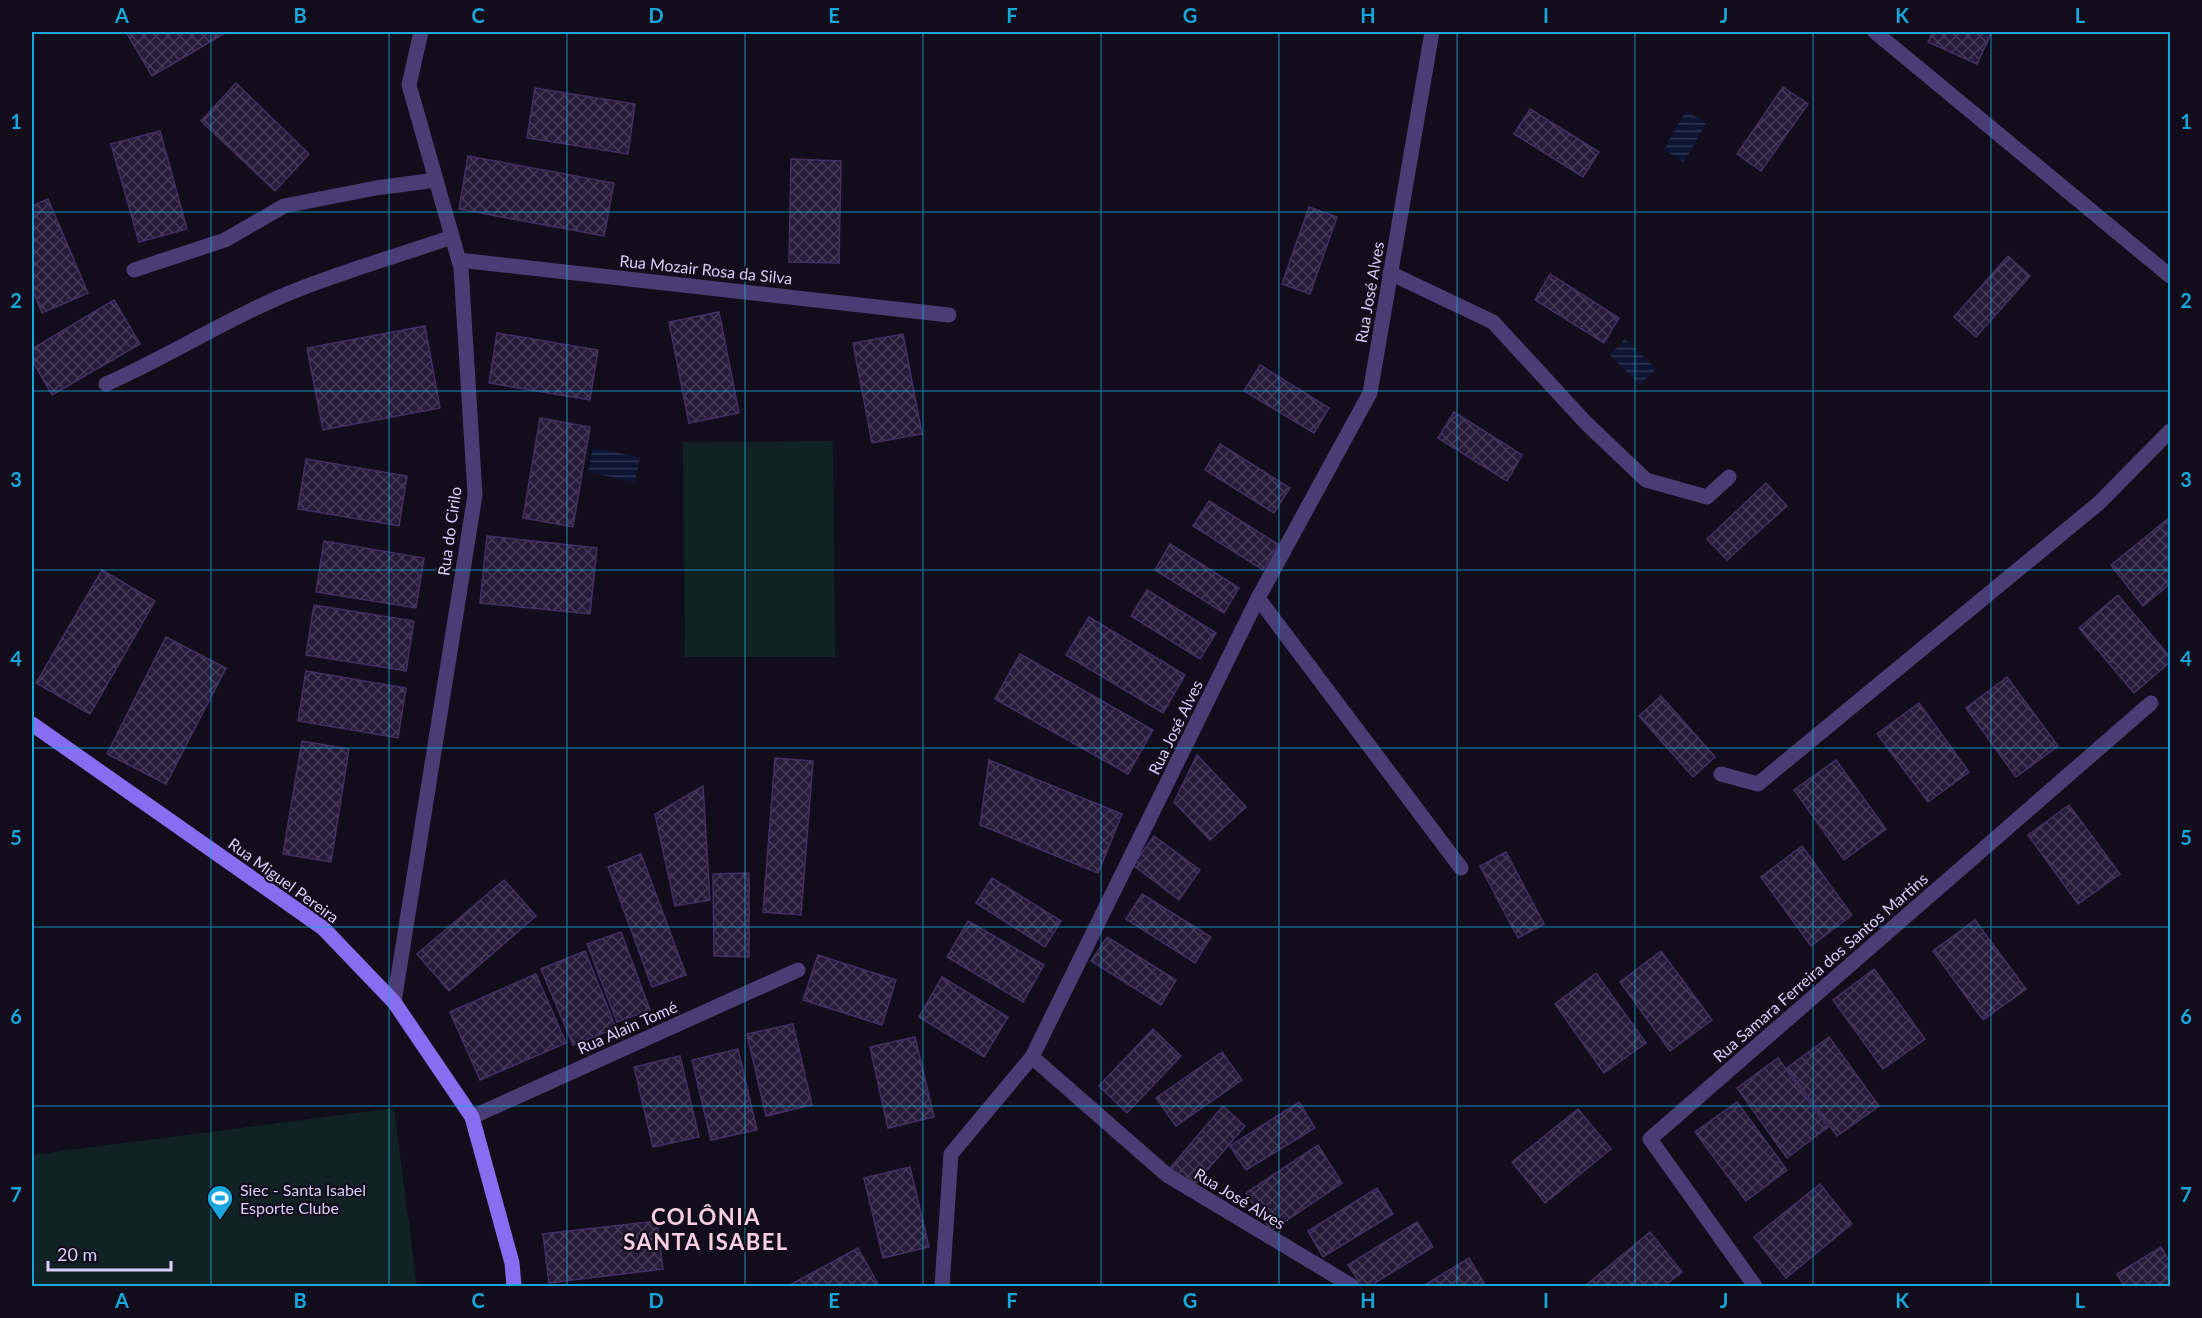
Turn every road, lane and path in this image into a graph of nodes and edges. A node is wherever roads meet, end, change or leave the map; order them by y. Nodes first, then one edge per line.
1 (421, 32) edge
2 (1432, 32) edge
3 (1875, 32) edge
4 (436, 180) junction
5 (452, 237) junction
6 (459, 260) junction
7 (134, 270) dead end
8 (1390, 273) junction
9 (2170, 276) edge
10 (949, 315) dead end
11 (106, 384) dead end
12 (2170, 431) edge
13 (1729, 477) dead end
14 (1258, 598) junction
15 (2151, 703) dead end
16 (32, 724) edge
17 (1721, 774) dead end
18 (1461, 868) dead end
19 (798, 970) dead end
20 (394, 1002) junction
21 (1032, 1057) junction
22 (472, 1117) junction
23 (514, 1287) edge
24 (942, 1287) edge
25 (1352, 1287) edge
26 (1755, 1287) edge

1 - 4 street, Rua do Cirilo
2 - 8 street, Rua José Alves
3 - 9 street
4 - 5 street, Rua do Cirilo
4 - 7 street
5 - 6 street, Rua do Cirilo
5 - 11 street
6 - 10 street, Rua Mozair Rosa da Silva
6 - 20 street, Rua do Cirilo
8 - 13 street
8 - 14 street, Rua José Alves
12 - 17 street
14 - 18 street
14 - 21 street, Rua José Alves
15 - 26 street, Rua Samara Ferreira dos Santos Martins
16 - 20 street, Rua Miguel Pereira
19 - 22 street, Rua Alain Tomé
20 - 22 street, Rua Miguel Pereira
21 - 24 street
21 - 25 street, Rua José Alves
22 - 23 street, Rua Miguel Pereira

